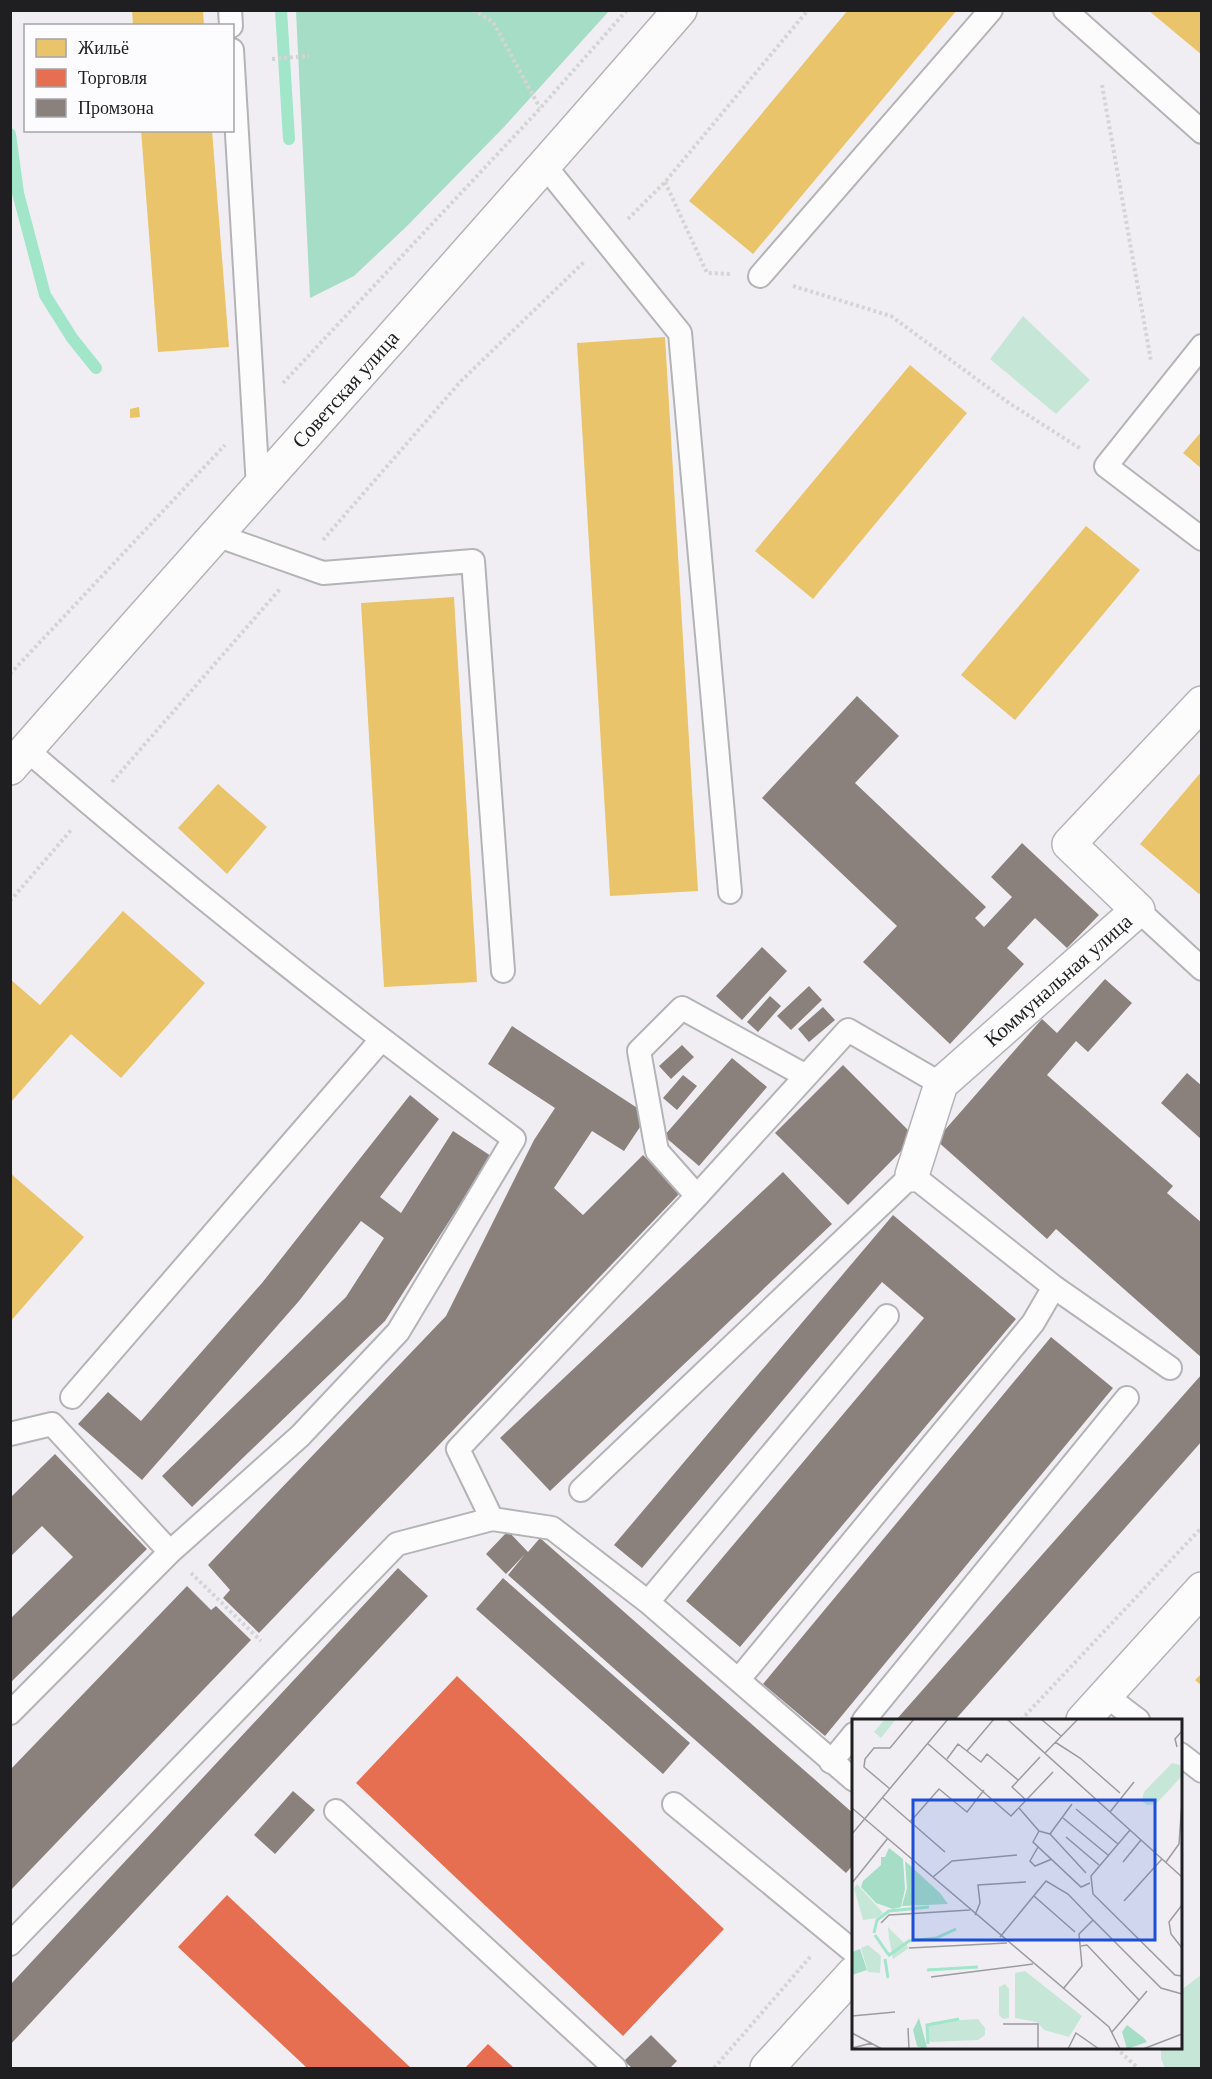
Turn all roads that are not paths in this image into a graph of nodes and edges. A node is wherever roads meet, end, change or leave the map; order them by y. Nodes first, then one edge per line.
1 (680, 10) edge
2 (991, 10) edge
3 (1065, 10) edge
4 (234, 83) edge
5 (1202, 132) edge
6 (545, 166) junction
7 (760, 276) road end
8 (1202, 346) edge
9 (258, 487) junction
10 (216, 535) junction
11 (1202, 539) edge
12 (1202, 703) edge
13 (19, 759) edge
14 (730, 892) dead end
15 (1138, 910) junction
16 (1202, 969) edge
17 (503, 971) dead end
18 (381, 1040) junction
19 (806, 1076) junction
20 (941, 1084) junction
21 (912, 1175) junction
22 (697, 1196) junction
23 (1054, 1287) junction
24 (888, 1316) dead end
25 (1170, 1368) dead end
26 (72, 1397) dead end
27 (1127, 1398) dead end
28 (10, 1434) edge
29 (581, 1490) dead end
30 (492, 1519) junction
31 (170, 1552) junction
32 (1202, 1589) edge
33 (648, 1602) junction
34 (739, 1679) junction
35 (1106, 1695) junction
36 (10, 1713) edge
37 (865, 1719) edge
38 (1084, 1719) edge
39 (1137, 1719) edge
40 (852, 1736) edge
41 (1182, 1756) edge
42 (831, 1761) junction
43 (1202, 1771) edge
44 (852, 1778) edge
45 (674, 1804) dead end
46 (336, 1811) dead end
47 (10, 1944) edge
48 (852, 1950) edge
49 (852, 1975) edge
50 (615, 2068) edge
51 (767, 2068) edge

1 - 6 street, Советская улица
2 - 7 lane
3 - 5 lane
4 - 9 lane
6 - 9 street, Советская улица
6 - 14 lane
8 - 11 lane
9 - 10 street, Советская улица
10 - 13 street, Советская улица
10 - 17 lane
12 - 15 street, Коммунальная улица
13 - 18 lane
15 - 16 lane
15 - 20 street, Коммунальная улица
18 - 26 lane
18 - 31 lane
19 - 20 lane
19 - 22 lane
19 - 22 lane
20 - 21 street
21 - 23 lane
21 - 29 lane
22 - 30 lane
23 - 25 lane
23 - 34 lane
24 - 33 lane
27 - 37 lane
28 - 31 lane
30 - 33 lane
30 - 47 lane
31 - 36 lane
32 - 35 street
33 - 34 lane
34 - 42 lane
35 - 38 street
35 - 39 lane
40 - 42 lane
41 - 43 lane
42 - 44 lane
45 - 48 lane
46 - 50 lane
49 - 51 street

